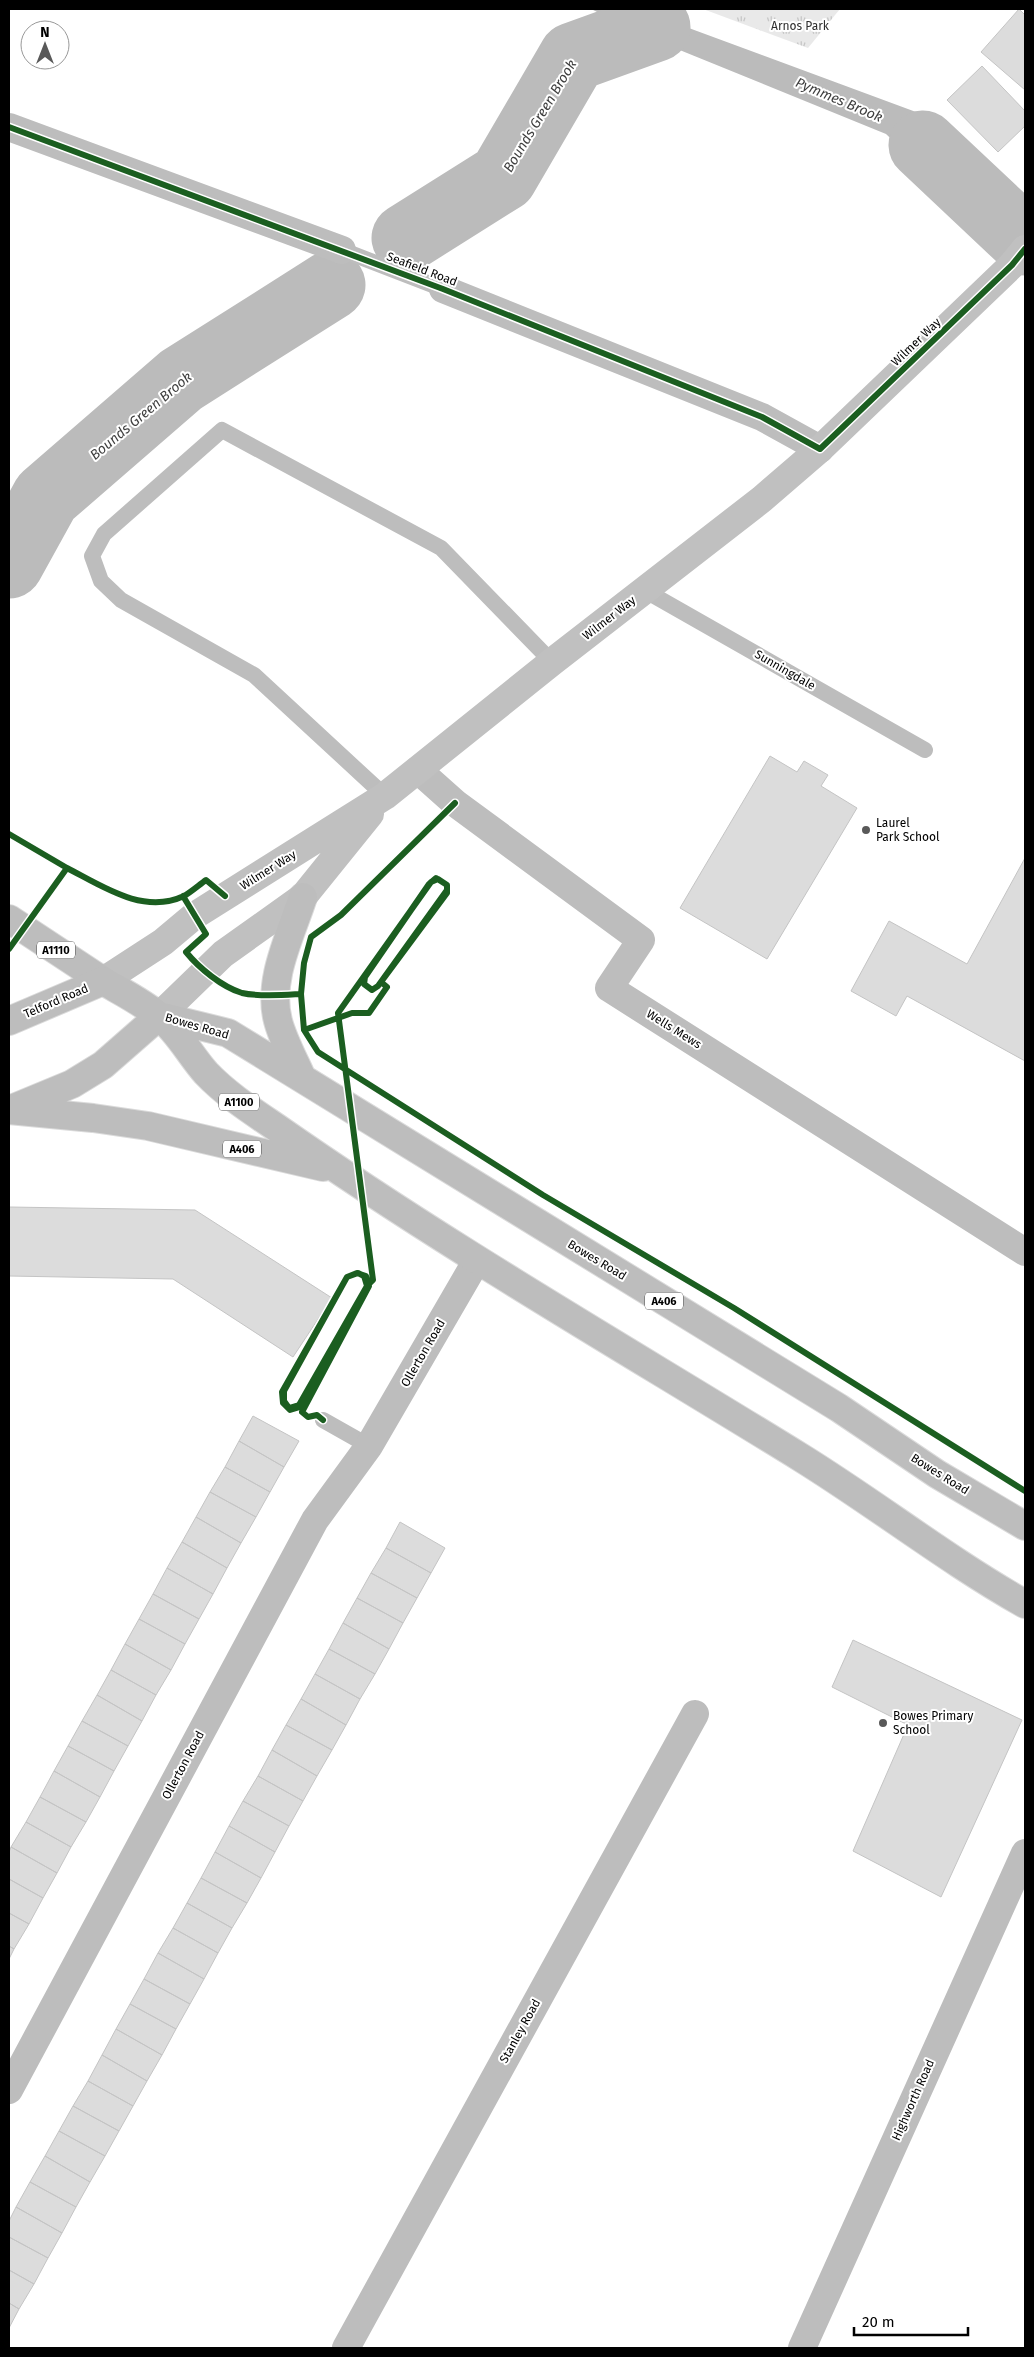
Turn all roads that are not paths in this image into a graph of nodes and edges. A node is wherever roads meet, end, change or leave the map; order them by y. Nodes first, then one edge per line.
1 (9, 127) edge
2 (342, 250) joint
3 (1019, 257) edge
4 (444, 289) joint
5 (820, 449) junction
6 (644, 590) junction
7 (552, 662) junction
8 (925, 750) dead end
9 (418, 770) junction
10 (385, 796) junction
11 (303, 897) junction
12 (9, 919) edge
13 (103, 981) junction
14 (159, 1016) junction
15 (9, 1021) edge
16 (302, 1078) junction
17 (9, 1110) edge
18 (337, 1170) junction
19 (1025, 1252) edge
20 (477, 1260) junction
21 (323, 1420) dead end
22 (370, 1446) junction
23 (1025, 1526) edge
24 (1025, 1604) edge
25 (695, 1714) dead end
26 (1025, 1853) edge
27 (9, 2090) edge
28 (346, 2348) edge
29 (802, 2348) edge

1 - 2 main road, Seafield Road
2 - 4 lane, Seafield Road
3 - 5 main road, Wilmer Way
4 - 5 main road, Seafield Road
5 - 6 main road, Wilmer Way
6 - 7 main road, Wilmer Way
6 - 8 lane, Sunningdale
7 - 9 main road, Wilmer Way
7 - 10 lane
9 - 10 main road, Wilmer Way
9 - 19 main road, Wells Mews
10 - 11 main road, Wilmer Way
10 - 13 main road, Wilmer Way
11 - 14 main road, Wilmer Way
11 - 16 main road
12 - 13 main road, Bowes Road / A1110
13 - 14 main road, Bowes Road
13 - 15 main road, Telford Road
14 - 16 main road, Bowes Road / A406
14 - 17 main road
14 - 18 main road, Bowes Road / A1100
16 - 23 main road, Bowes Road / A406
17 - 18 main road, Bowes Road / A406
18 - 20 main road, Bowes Road / A406
20 - 22 main road, Ollerton Road
20 - 24 main road, Bowes Road / A406
21 - 22 lane
22 - 27 main road, Ollerton Road
25 - 28 main road, Stanley Road
26 - 29 main road, Highworth Road

